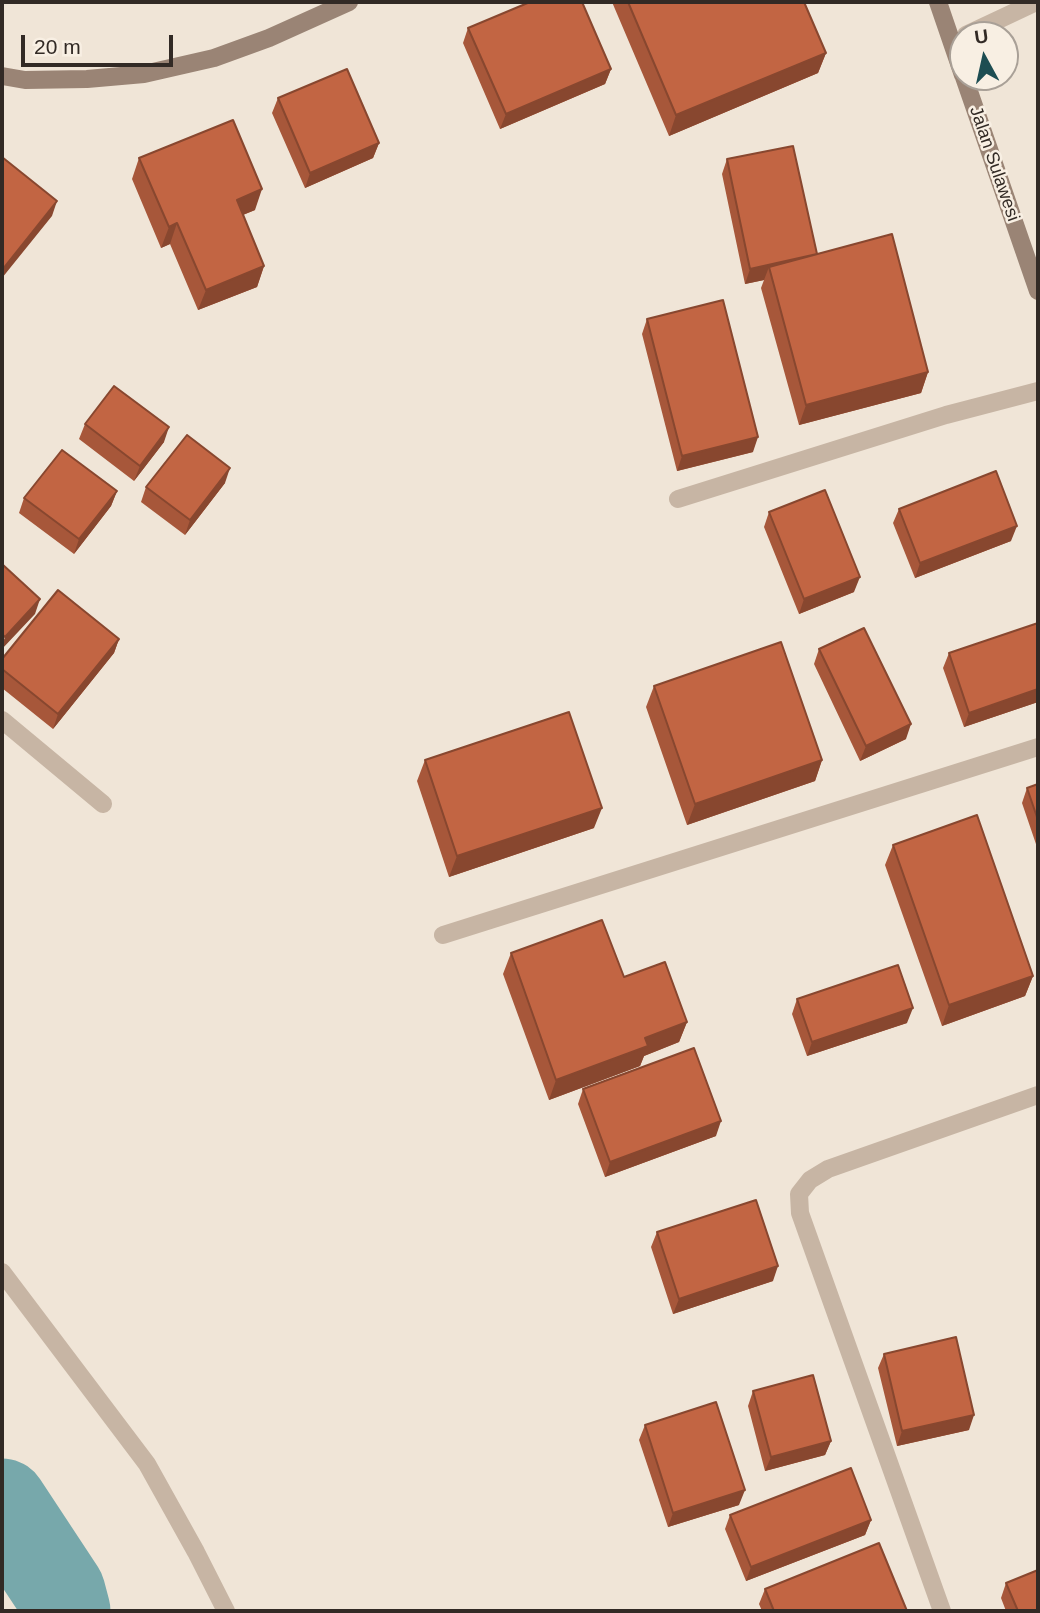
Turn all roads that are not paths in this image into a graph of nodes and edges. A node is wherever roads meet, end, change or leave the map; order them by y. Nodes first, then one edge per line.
1 (348, 2) edge
2 (938, 2) edge
3 (1036, 2) edge
4 (950, 21) edge
5 (996, 21) edge
6 (2, 76) edge
7 (968, 91) edge
8 (1038, 291) edge
9 (1038, 391) edge
10 (678, 499) dead end
11 (2, 720) edge
12 (1038, 747) edge
13 (103, 804) dead end
14 (443, 935) dead end
15 (1038, 1095) edge
16 (2, 1272) edge
17 (226, 1611) edge
18 (942, 1611) edge

1 - 6 main road
2 - 4 main road, Jalan Sulawesi
3 - 5 street
7 - 8 main road, Jalan Sulawesi
9 - 10 street
11 - 13 street
12 - 14 street
15 - 18 street
16 - 17 street

